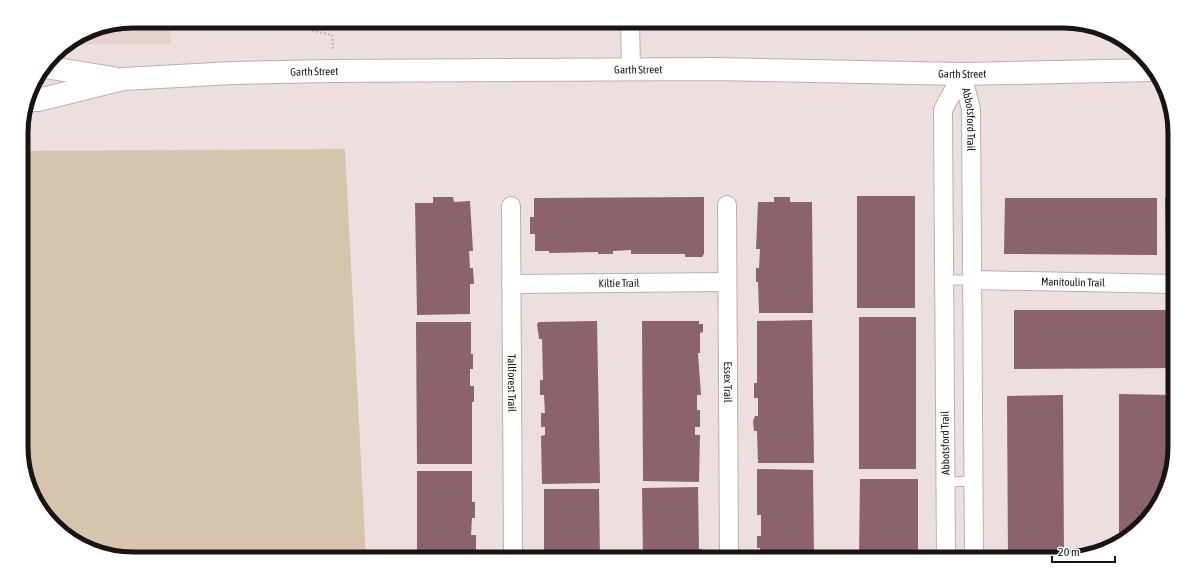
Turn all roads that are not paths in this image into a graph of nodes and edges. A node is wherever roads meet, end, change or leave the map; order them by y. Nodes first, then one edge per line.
1 (630, 28) edge
2 (51, 68) edge
3 (631, 69) junction
4 (1147, 70) edge
5 (962, 74) junction
6 (123, 79) junction
7 (34, 100) edge
8 (727, 205) dead end
9 (511, 206) dead end
10 (944, 280) junction
11 (972, 280) junction
12 (727, 282) junction
13 (511, 284) junction
14 (1168, 284) edge
15 (974, 481) junction
16 (946, 482) junction
17 (513, 552) edge
18 (729, 552) edge
19 (946, 552) edge
20 (974, 552) edge

1 - 3 street
2 - 6 street, Garth Street
3 - 5 street, Garth Street
3 - 6 street, Garth Street
4 - 5 street, Garth Street
5 - 10 street, Abbotsford Trail
5 - 11 street, Abbotsford Trail
6 - 7 street, Garth Street
8 - 12 street, Essex Trail
9 - 13 street, Tallforest Trail
10 - 11 lane
10 - 16 street, Abbotsford Trail
11 - 14 street, Manitoulin Trail
11 - 15 street, Abbotsford Trail
12 - 13 street, Kiltie Trail
12 - 18 street, Essex Trail
13 - 17 street, Tallforest Trail
15 - 16 lane
15 - 20 street, Abbotsford Trail
16 - 19 street, Abbotsford Trail

